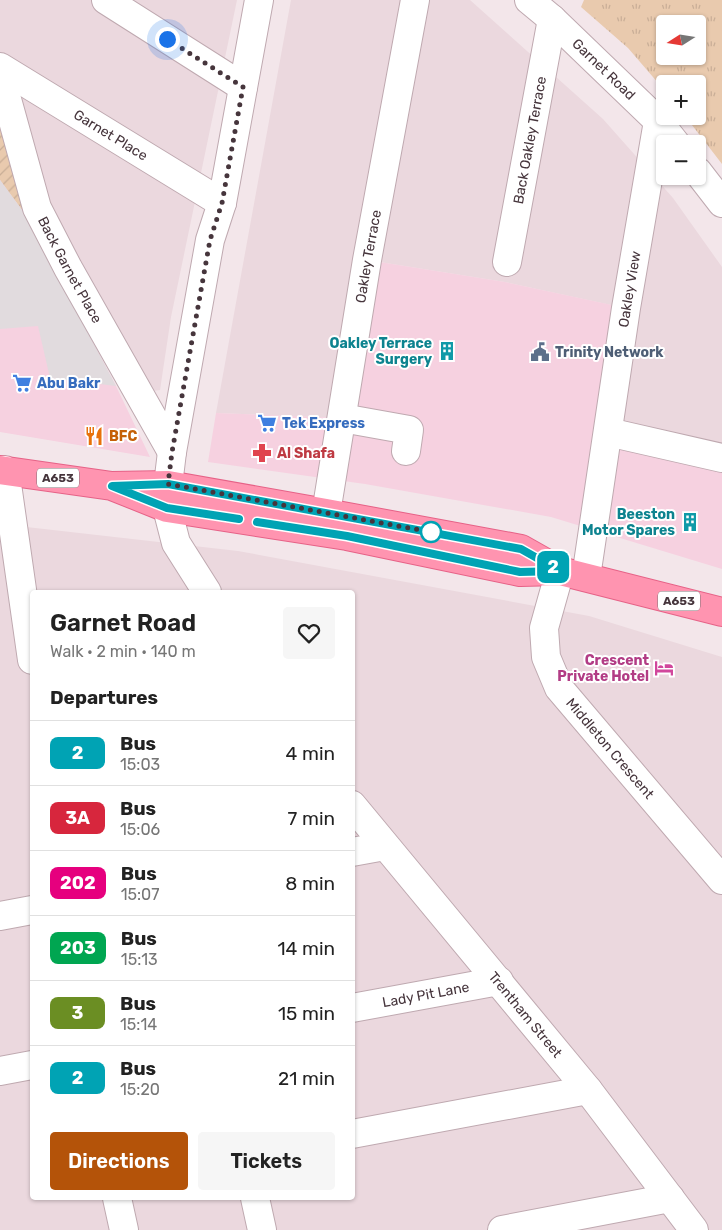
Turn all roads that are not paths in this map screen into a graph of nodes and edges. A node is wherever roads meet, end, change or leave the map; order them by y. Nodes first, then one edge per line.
1 (106, 0) edge
2 (259, 0) edge
3 (415, 0) edge
4 (529, 0) edge
5 (552, 19) junction
6 (0, 67) edge
7 (0, 74) edge
8 (243, 87) junction
9 (656, 119) edge
10 (657, 125) edge
11 (661, 125) edge
12 (669, 135) edge
13 (706, 182) edge
14 (222, 203) junction
15 (722, 203) edge
16 (508, 262) dead end
17 (342, 418) junction
18 (608, 432) junction
19 (406, 451) dead end
20 (172, 452) junction
21 (722, 458) edge
22 (2, 470) edge
23 (168, 496) junction
24 (326, 513) junction
25 (560, 571) junction
26 (586, 577) junction
27 (206, 590) edge
28 (722, 610) edge
29 (30, 647) edge
30 (355, 809) edge
31 (385, 846) junction
32 (355, 851) edge
33 (722, 880) edge
34 (30, 910) edge
35 (0, 916) edge
36 (499, 981) junction
37 (355, 1007) edge
38 (30, 1065) edge
39 (0, 1071) edge
40 (588, 1090) junction
41 (355, 1133) edge
42 (670, 1198) junction
43 (117, 1200) edge
44 (254, 1200) edge
45 (124, 1230) edge
46 (262, 1230) edge
47 (502, 1230) edge
48 (694, 1230) edge

1 - 8 street
2 - 8 street
3 - 17 street, Oakley Terrace
4 - 5 street, Garnet Road
5 - 9 street, Garnet Road
5 - 16 street, Back Oakley Terrace
6 - 14 street, Garnet Place
7 - 20 street, Back Garnet Place
8 - 14 street
10 - 18 street, Oakley View
11 - 12 street, Garnet Road
13 - 15 street
14 - 20 street
17 - 19 street
17 - 24 street, Oakley Terrace
18 - 21 street
18 - 26 street, Oakley View
20 - 23 street
22 - 23 main road, A653
22 - 29 street
23 - 24 main road, A653
23 - 25 main road, A653
23 - 27 street
24 - 25 main road, A653
25 - 26 main road, A653
25 - 33 street, Middleton Crescent
26 - 28 main road, A653
30 - 31 street, Trentham Street
31 - 32 street
31 - 36 street, Trentham Street
34 - 35 street
36 - 37 street, Lady Pit Lane
36 - 40 street, Trentham Street
38 - 39 street
40 - 41 street
40 - 42 street, Trentham Street
42 - 47 street
42 - 48 street, Trentham Street
43 - 45 street
44 - 46 street

